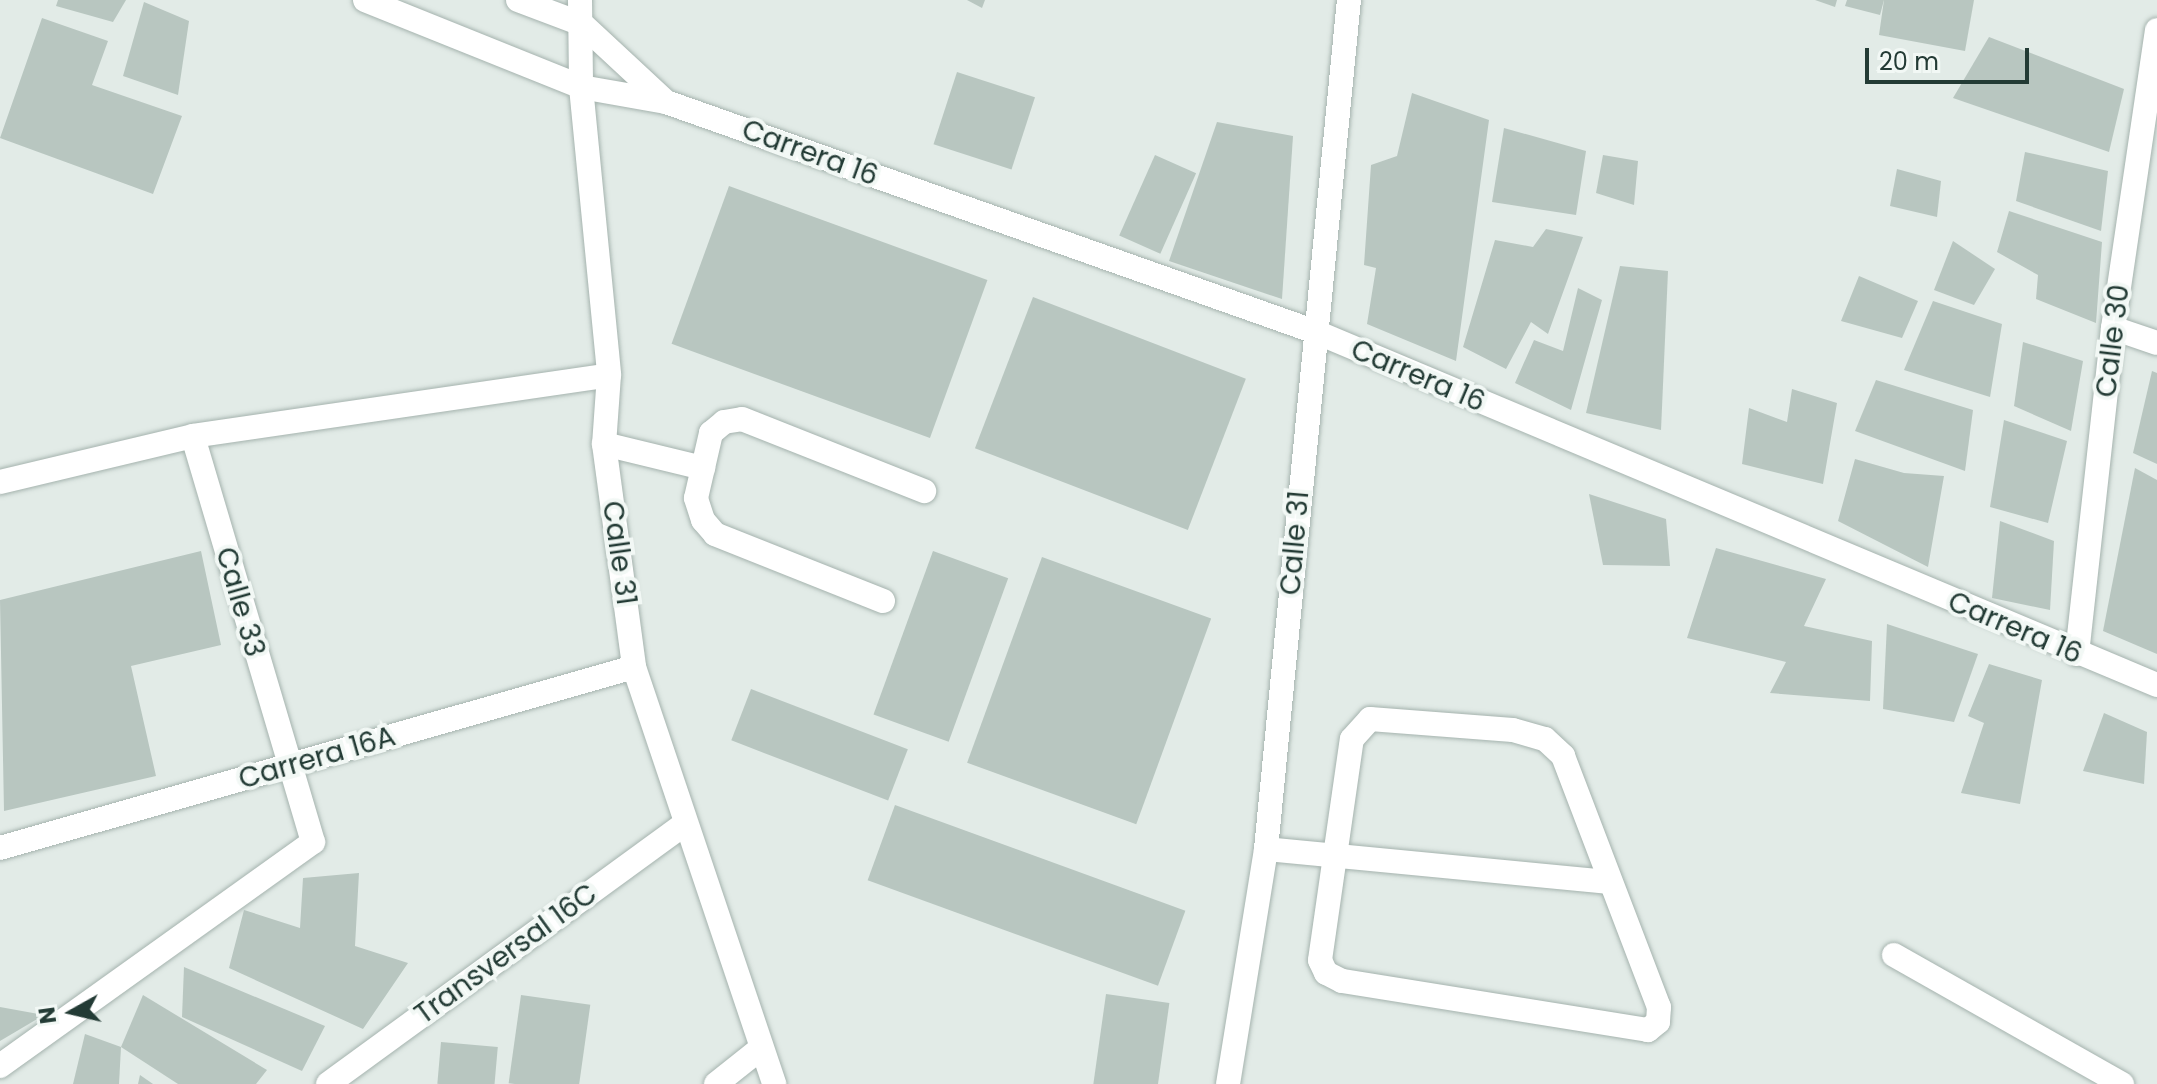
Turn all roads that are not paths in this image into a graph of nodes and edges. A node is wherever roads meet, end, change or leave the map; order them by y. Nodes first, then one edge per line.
1 (365, 0) edge
2 (518, 0) edge
3 (1349, 0) edge
4 (581, 12) edge
5 (2157, 30) edge
6 (581, 87) junction
7 (666, 102) junction
8 (2113, 328) junction
9 (1316, 332) junction
10 (2157, 343) edge
11 (609, 375) junction
12 (193, 436) junction
13 (604, 444) junction
14 (703, 468) junction
15 (0, 482) edge
16 (924, 491) dead end
17 (883, 601) dead end
18 (2077, 654) junction
19 (634, 667) junction
20 (2157, 685) edge
21 (287, 768) junction
22 (685, 824) junction
23 (0, 848) edge
24 (1266, 849) junction
25 (1335, 856) junction
26 (1608, 882) junction
27 (1894, 955) dead end
28 (760, 1049) junction
29 (0, 1066) edge
30 (328, 1084) edge
31 (716, 1084) edge
32 (774, 1084) edge
33 (1228, 1084) edge
34 (2122, 1084) edge

1 - 6 street, Carrera 16
2 - 4 street
3 - 9 street, Calle 31
4 - 6 street, Calle 31
4 - 7 street, Carrera 16
5 - 8 street, Calle 30
6 - 7 street, Carrera 16
6 - 11 street, Calle 31
7 - 9 street, Carrera 16
8 - 10 street
8 - 18 street, Calle 30
9 - 18 street, Carrera 16
9 - 24 street, Calle 31
11 - 12 street
11 - 13 street, Calle 31
12 - 15 street
12 - 21 street, Calle 33
13 - 14 street
13 - 19 street, Calle 31
14 - 16 street
14 - 17 street
18 - 20 street, Carrera 16
19 - 21 street, Carrera 16A
19 - 22 street, Calle 31
21 - 23 street, Carrera 16A
21 - 29 street, Calle 33
22 - 28 street, Calle 31
22 - 30 street, Transversal 16C
24 - 25 street
24 - 33 street, Calle 31
25 - 26 street
25 - 26 street
25 - 26 street
27 - 34 street
28 - 31 street
28 - 32 street, Calle 31

